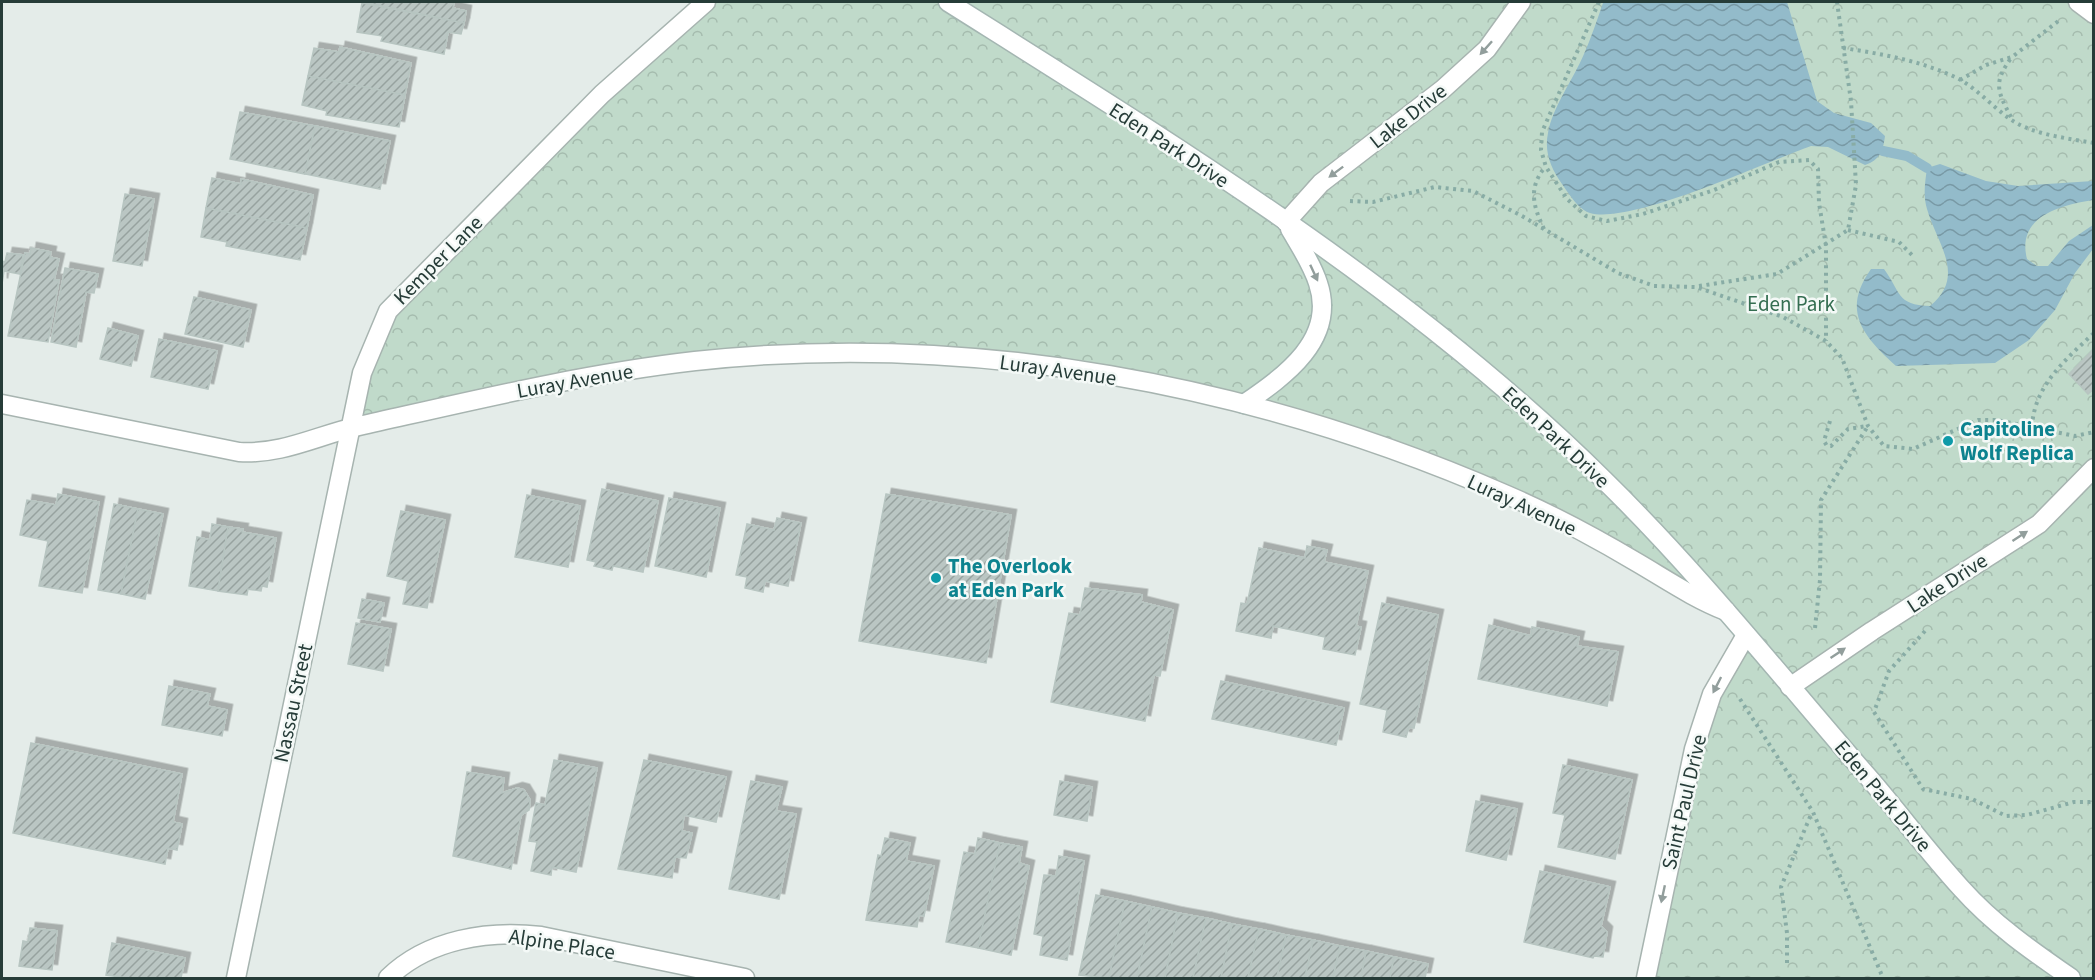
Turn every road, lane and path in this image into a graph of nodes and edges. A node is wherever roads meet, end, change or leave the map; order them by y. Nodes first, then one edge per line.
1 (706, 2) edge
2 (948, 2) edge
3 (1521, 2) edge
4 (1599, 2) edge
5 (1837, 2) edge
6 (2084, 7) edge
7 (1843, 48) junction
8 (2012, 57) junction
9 (1960, 80) junction
10 (2012, 121) junction
11 (2094, 143) edge
12 (1546, 167) junction
13 (1350, 201) dead end
14 (1286, 222) junction
15 (1544, 230) junction
16 (1848, 230) junction
17 (1826, 246) junction
18 (1913, 256) dead end
19 (1696, 287) junction
20 (2094, 333) edge
21 (1826, 341) junction
22 (2, 404) edge
23 (1244, 404) junction
24 (1830, 421) dead end
25 (1868, 426) junction
26 (2032, 427) junction
27 (350, 428) junction
28 (2094, 432) edge
29 (2094, 468) edge
30 (1726, 611) junction
31 (1815, 628) dead end
32 (1746, 635) junction
33 (1790, 687) junction
34 (1740, 699) dead end
35 (1874, 712) dead end
36 (2094, 802) edge
37 (1813, 812) junction
38 (1787, 963) dead end
39 (237, 978) edge
40 (388, 978) edge
41 (745, 978) edge
42 (1646, 978) edge
43 (1883, 978) edge
44 (2071, 978) edge

1 - 27 street, Kemper Lane
2 - 14 street, Eden Park Drive
3 -> 14 street, Lake Drive
4 - 12 path
5 - 7 path
6 - 8 path
7 - 9 path
7 - 16 path
8 - 9 path
8 - 10 path
9 - 10 path
10 - 11 path
12 - 15 path
12 - 17 path
13 - 15 path
14 -> 23 street
14 - 30 street, Eden Park Drive
15 - 19 path
16 - 17 path
16 - 18 path
17 - 19 path
17 - 21 path
19 - 21 path
20 - 26 path
21 - 25 path
22 - 27 street
23 - 27 street, Luray Avenue
23 - 30 street, Luray Avenue
24 - 25 path
25 - 26 path
25 - 31 path
26 - 28 path
27 - 39 street, Nassau Street
33 -> 29 street, Lake Drive
30 - 32 street, Eden Park Drive
32 - 33 street, Eden Park Drive
32 -> 42 street, Saint Paul Drive
33 - 44 street, Eden Park Drive
34 - 37 path
35 - 36 path
37 - 38 path
37 - 43 path
40 - 41 street, Alpine Place

